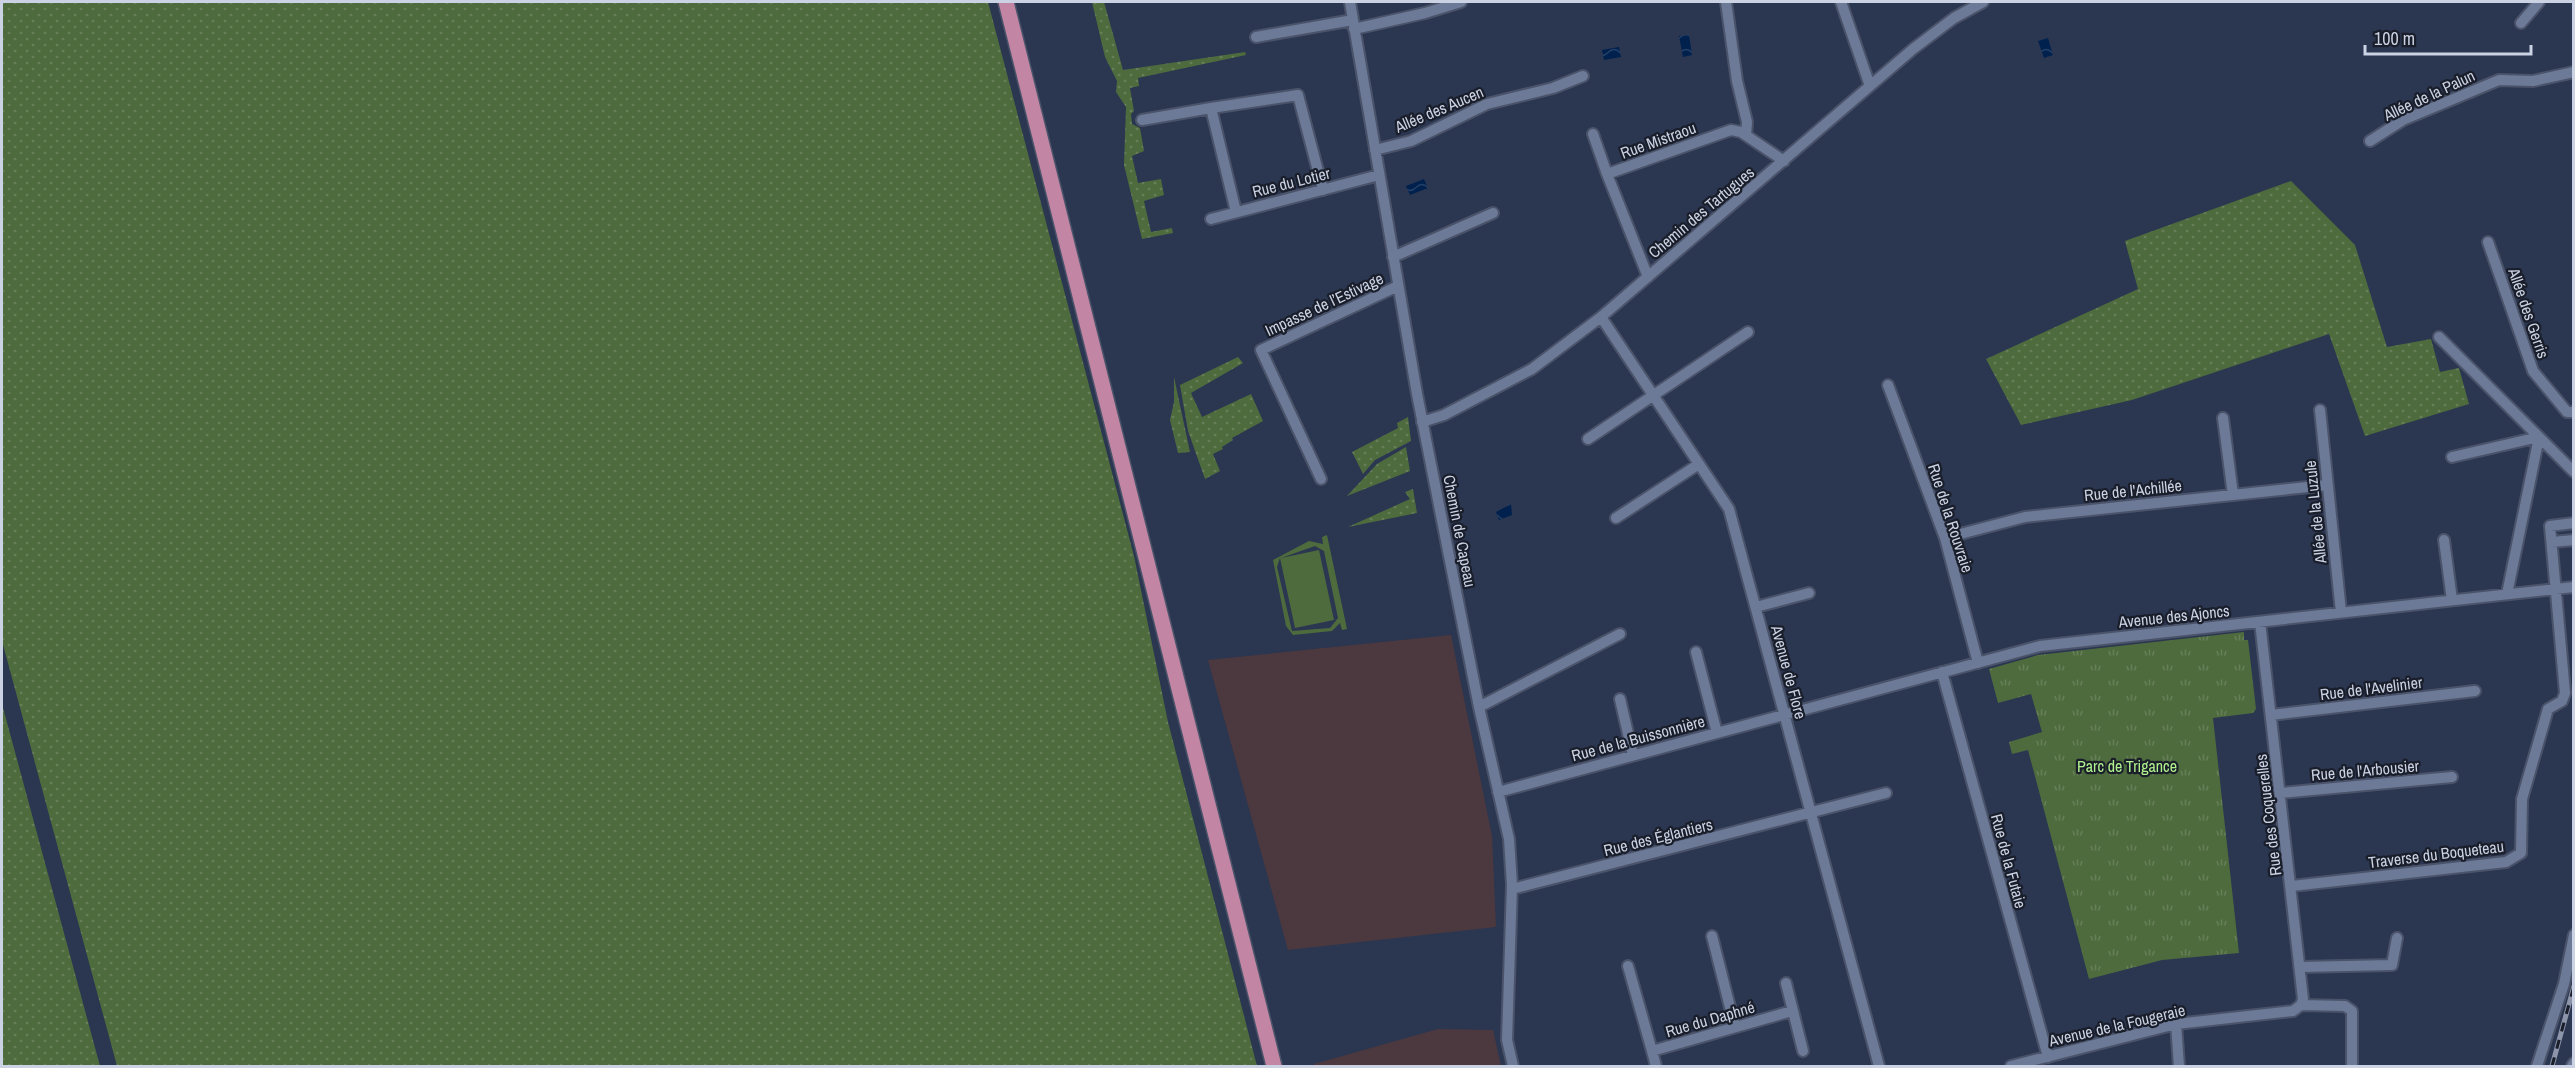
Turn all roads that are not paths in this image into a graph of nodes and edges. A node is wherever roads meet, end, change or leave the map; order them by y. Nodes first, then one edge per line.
1 (1006, 2) edge
2 (1350, 2) edge
3 (1461, 2) edge
4 (1726, 2) edge
5 (1841, 2) edge
6 (1983, 2) edge
7 (2539, 2) edge
8 (2521, 23) dead end
9 (1354, 25) junction
10 (1256, 37) dead end
11 (2574, 72) edge
12 (1583, 76) dead end
13 (1870, 86) junction
14 (1211, 108) junction
15 (1142, 120) dead end
16 (1593, 134) dead end
17 (1746, 135) junction
18 (2370, 141) dead end
19 (1375, 150) junction
20 (1784, 161) junction
21 (1607, 174) junction
22 (1379, 175) junction
23 (1323, 190) junction
24 (1236, 212) junction
25 (1493, 213) dead end
26 (1211, 219) dead end
27 (2488, 242) dead end
28 (1393, 257) junction
29 (1648, 277) junction
30 (1398, 286) junction
31 (1601, 317) junction
32 (1748, 332) dead end
33 (2439, 337) dead end
34 (1888, 385) dead end
35 (1653, 395) junction
36 (2320, 410) dead end
37 (2574, 412) edge
38 (2223, 418) dead end
39 (1422, 422) junction
40 (2539, 437) junction
41 (1588, 439) dead end
42 (2452, 458) dead end
43 (1699, 464) junction
44 (2574, 472) edge
45 (1321, 479) dead end
46 (2327, 485) junction
47 (2233, 495) junction
48 (1616, 518) dead end
49 (2574, 523) edge
50 (1945, 538) junction
51 (2444, 540) dead end
52 (2574, 540) edge
53 (2552, 542) junction
54 (2574, 587) edge
55 (2557, 589) junction
56 (1809, 593) dead end
57 (2507, 594) junction
58 (2452, 600) junction
59 (1756, 607) junction
60 (2341, 612) junction
61 (2260, 621) junction
62 (1620, 634) dead end
63 (1696, 652) dead end
64 (1978, 663) junction
65 (1942, 672) junction
66 (2475, 691) dead end
67 (1620, 699) dead end
68 (1479, 706) junction
69 (1785, 714) junction
70 (2271, 715) junction
71 (1717, 733) junction
72 (1633, 755) junction
73 (2452, 777) dead end
74 (1498, 792) junction
75 (1886, 793) dead end
76 (2281, 793) junction
77 (1810, 813) junction
78 (2292, 886) junction
79 (1512, 889) junction
80 (2574, 935) edge
81 (1712, 936) dead end
82 (2397, 938) dead end
83 (1628, 966) dead end
84 (2300, 967) junction
85 (1786, 982) dead end
86 (2301, 1005) junction
87 (1792, 1011) junction
88 (2175, 1024) junction
89 (1735, 1027) junction
90 (1652, 1051) junction
91 (1803, 1051) dead end
92 (2048, 1057) junction
93 (1274, 1066) edge
94 (1513, 1066) edge
95 (1656, 1066) edge
96 (1879, 1066) edge
97 (2011, 1066) edge
98 (2179, 1066) edge
99 (2352, 1066) edge
100 (2537, 1066) edge

1 - 93 main road
2 - 9 street, Chemin de Capeau
3 - 9 street
4 - 17 street
5 - 13 street
6 - 13 street, Chemin des Tartugues
7 - 8 street
9 - 10 street
9 - 19 street, Chemin de Capeau
11 - 18 street, Allée de la Palun
12 - 19 street, Allée des Aucen
13 - 20 street, Chemin des Tartugues
14 - 15 street
14 - 23 street
14 - 24 street
16 - 21 street
17 - 20 street
17 - 21 street, Rue Mistraou
19 - 22 street, Chemin de Capeau
20 - 29 street, Chemin des Tartugues
21 - 29 street, Rue Mistraou
22 - 23 street, Rue du Lotier
22 - 28 street, Chemin de Capeau
23 - 24 street, Rue du Lotier
24 - 26 street, Rue du Lotier
25 - 28 street
27 - 37 street, Allée des Gerris
28 - 30 street, Chemin de Capeau
29 - 31 street, Chemin des Tartugues
30 - 39 street, Chemin de Capeau
30 - 45 street, Impasse de l’Estivage
31 - 35 street, Avenue de Flore
31 - 39 street, Chemin des Tartugues
32 - 35 street
33 - 40 street
34 - 50 street, Rue de la Rouvraie
35 - 41 street
35 - 43 street, Avenue de Flore
36 - 46 street, Allée de la Luzule
38 - 47 street
39 - 68 street, Chemin de Capeau
40 - 42 street
40 - 44 street
40 - 57 street
43 - 48 street
43 - 59 street, Avenue de Flore
46 - 47 street, Rue de l'Achillée
46 - 60 street, Allée de la Luzule
47 - 50 street, Rue de l'Achillée
49 - 53 street
50 - 64 street, Rue de la Rouvraie
51 - 58 street
52 - 53 street
53 - 55 street
54 - 55 street, Avenue des Ajoncs
55 - 57 street, Avenue des Ajoncs
55 - 78 street, Traverse du Boqueteau
56 - 59 street
57 - 58 street, Avenue des Ajoncs
58 - 60 street, Avenue des Ajoncs
59 - 69 street, Avenue de Flore
60 - 61 street, Avenue des Ajoncs
61 - 64 street, Avenue des Ajoncs
61 - 70 street, Rue des Coquerelles
62 - 68 street
63 - 71 street
64 - 65 street, Avenue des Ajoncs
65 - 69 street, Avenue des Ajoncs
65 - 92 street, Rue de la Futaie
66 - 70 street, Rue de l'Avelinier
67 - 72 street
68 - 74 street, Chemin de Capeau
69 - 71 street, Rue de la Buissonnière
69 - 77 street, Avenue de Flore
70 - 76 street, Rue des Coquerelles
71 - 72 street, Rue de la Buissonnière
72 - 74 street, Rue de la Buissonnière
73 - 76 street, Rue de l'Arbousier
74 - 79 street, Chemin de Capeau
75 - 77 street, Rue des Églantiers
76 - 78 street, Rue des Coquerelles
77 - 79 street, Rue des Églantiers
77 - 96 street, Avenue de Flore
78 - 84 street, Rue des Coquerelles
79 - 94 street, Chemin de Capeau
80 - 100 street
81 - 89 street
82 - 84 street
83 - 90 street
84 - 86 street, Rue des Coquerelles
85 - 87 street
86 - 88 street, Avenue de la Fougeraie
86 - 99 street, Avenue de la Fougeraie
87 - 89 street, Rue du Daphné
87 - 91 street
88 - 92 street, Avenue de la Fougeraie
88 - 98 street
89 - 90 street, Rue du Daphné
90 - 95 street, Rue du Daphné
92 - 97 street, Avenue de la Fougeraie

